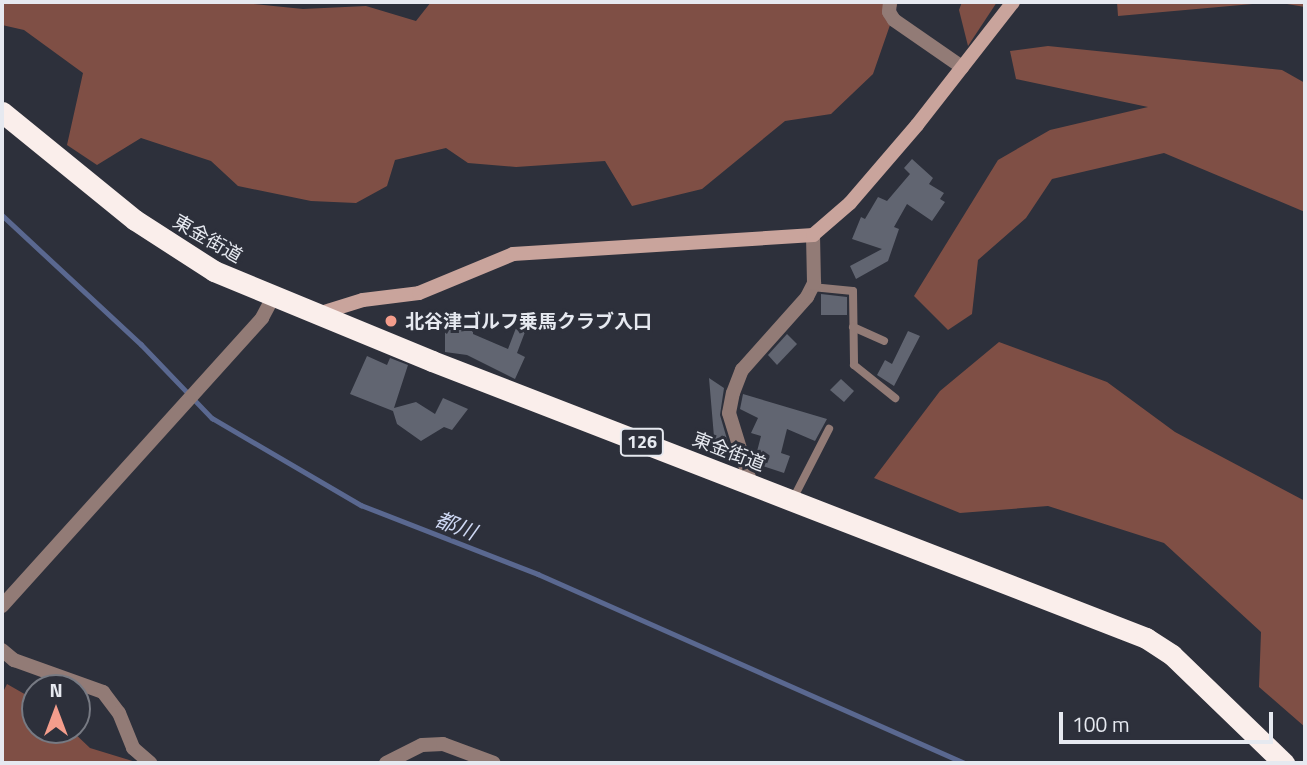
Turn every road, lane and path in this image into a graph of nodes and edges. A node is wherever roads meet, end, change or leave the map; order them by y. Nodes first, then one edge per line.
1 (890, 2) edge
2 (1013, 2) edge
3 (962, 67) junction
4 (2, 111) edge
5 (813, 235) junction
6 (812, 287) junction
7 (273, 297) junction
8 (317, 314) junction
9 (853, 327) junction
10 (884, 341) dead end
11 (895, 398) dead end
12 (829, 429) dead end
13 (751, 484) junction
14 (793, 499) junction
15 (2, 606) edge
16 (2, 650) edge
17 (150, 763) edge
18 (386, 763) edge
19 (494, 763) edge
20 (1284, 763) edge

1 - 3 street
2 - 3 street
3 - 5 street
4 - 7 highway, 東金街道 / 126
5 - 6 street
5 - 8 street
6 - 9 lane
6 - 13 street
7 - 8 highway, 東金街道 / 126
7 - 15 street
8 - 13 highway, 東金街道 / 126
9 - 10 lane
9 - 11 lane
12 - 14 lane
13 - 14 highway, 東金街道 / 126
14 - 20 highway, 東金街道 / 126
16 - 17 street
18 - 19 street

